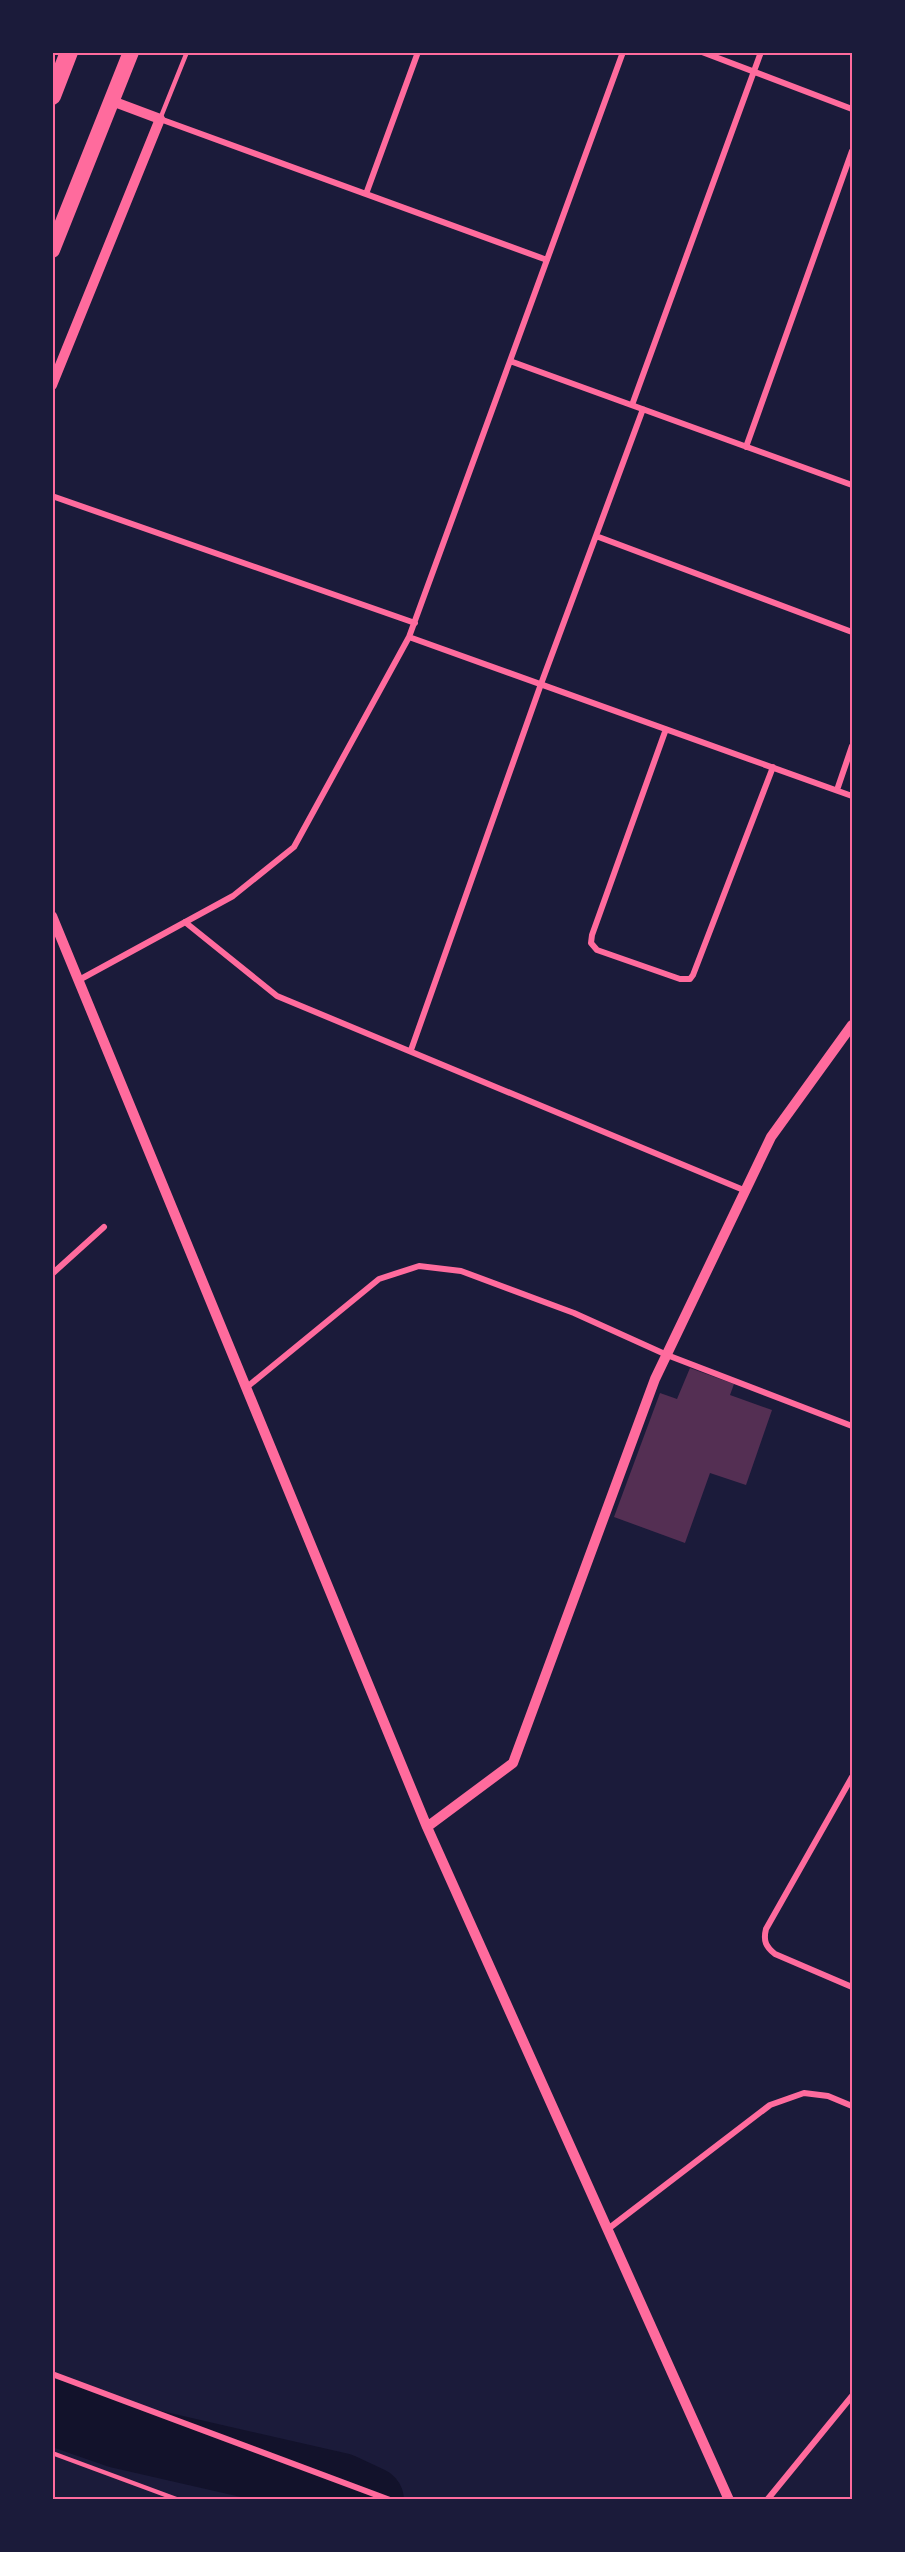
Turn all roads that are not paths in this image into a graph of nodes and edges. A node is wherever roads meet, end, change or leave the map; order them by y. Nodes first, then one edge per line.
1 (69, 52) edge
2 (131, 52) edge
3 (187, 52) edge
4 (418, 52) edge
5 (623, 52) edge
6 (702, 52) edge
7 (761, 52) edge
8 (754, 72) junction
9 (52, 96) edge
10 (112, 101) junction
11 (852, 109) edge
12 (160, 119) junction
13 (852, 151) edge
14 (366, 194) junction
15 (52, 250) edge
16 (547, 260) junction
17 (510, 361) junction
18 (52, 385) edge
19 (632, 405) junction
20 (643, 409) junction
21 (746, 447) junction
22 (852, 485) edge
23 (52, 496) edge
24 (596, 536) junction
25 (415, 623) junction
26 (852, 632) edge
27 (409, 637) junction
28 (541, 684) junction
29 (666, 729) junction
30 (852, 746) edge
31 (773, 767) junction
32 (837, 790) junction
33 (852, 796) edge
34 (52, 916) edge
35 (185, 922) junction
36 (79, 980) junction
37 (852, 1025) edge
38 (411, 1050) junction
39 (746, 1191) junction
40 (104, 1227) dead end
41 (52, 1274) edge
42 (667, 1355) junction
43 (248, 1387) junction
44 (852, 1426) edge
45 (852, 1776) edge
46 (427, 1827) junction
47 (852, 1987) edge
48 (852, 2106) edge
49 (608, 2229) junction
50 (52, 2374) edge
51 (852, 2396) edge
52 (52, 2453) edge
53 (179, 2499) edge
54 (390, 2499) edge
55 (729, 2499) edge
56 (767, 2499) edge

1 - 9 highway
2 - 10 highway
3 - 12 lane
4 - 14 street
5 - 16 street
6 - 8 street
7 - 8 street
8 - 11 street
8 - 19 street
10 - 12 street
10 - 15 highway
12 - 14 street
12 - 18 street
13 - 21 street
14 - 16 street
16 - 17 street
17 - 19 street
17 - 25 street
19 - 20 street
20 - 21 street
20 - 24 street
21 - 22 street
23 - 25 street
24 - 26 street
24 - 28 street
25 - 27 street
27 - 28 street
27 - 35 street
28 - 29 street
28 - 38 street
29 - 31 street
29 - 31 street
30 - 32 street
31 - 32 street
32 - 33 street
34 - 36 street
35 - 36 street
35 - 38 street
36 - 43 street
37 - 39 street
38 - 39 street
39 - 42 street
40 - 41 street
42 - 43 street
42 - 44 street
42 - 46 street
43 - 46 street
45 - 47 street
46 - 49 street
48 - 49 street
49 - 55 street
50 - 54 street
51 - 56 street
52 - 53 lane

